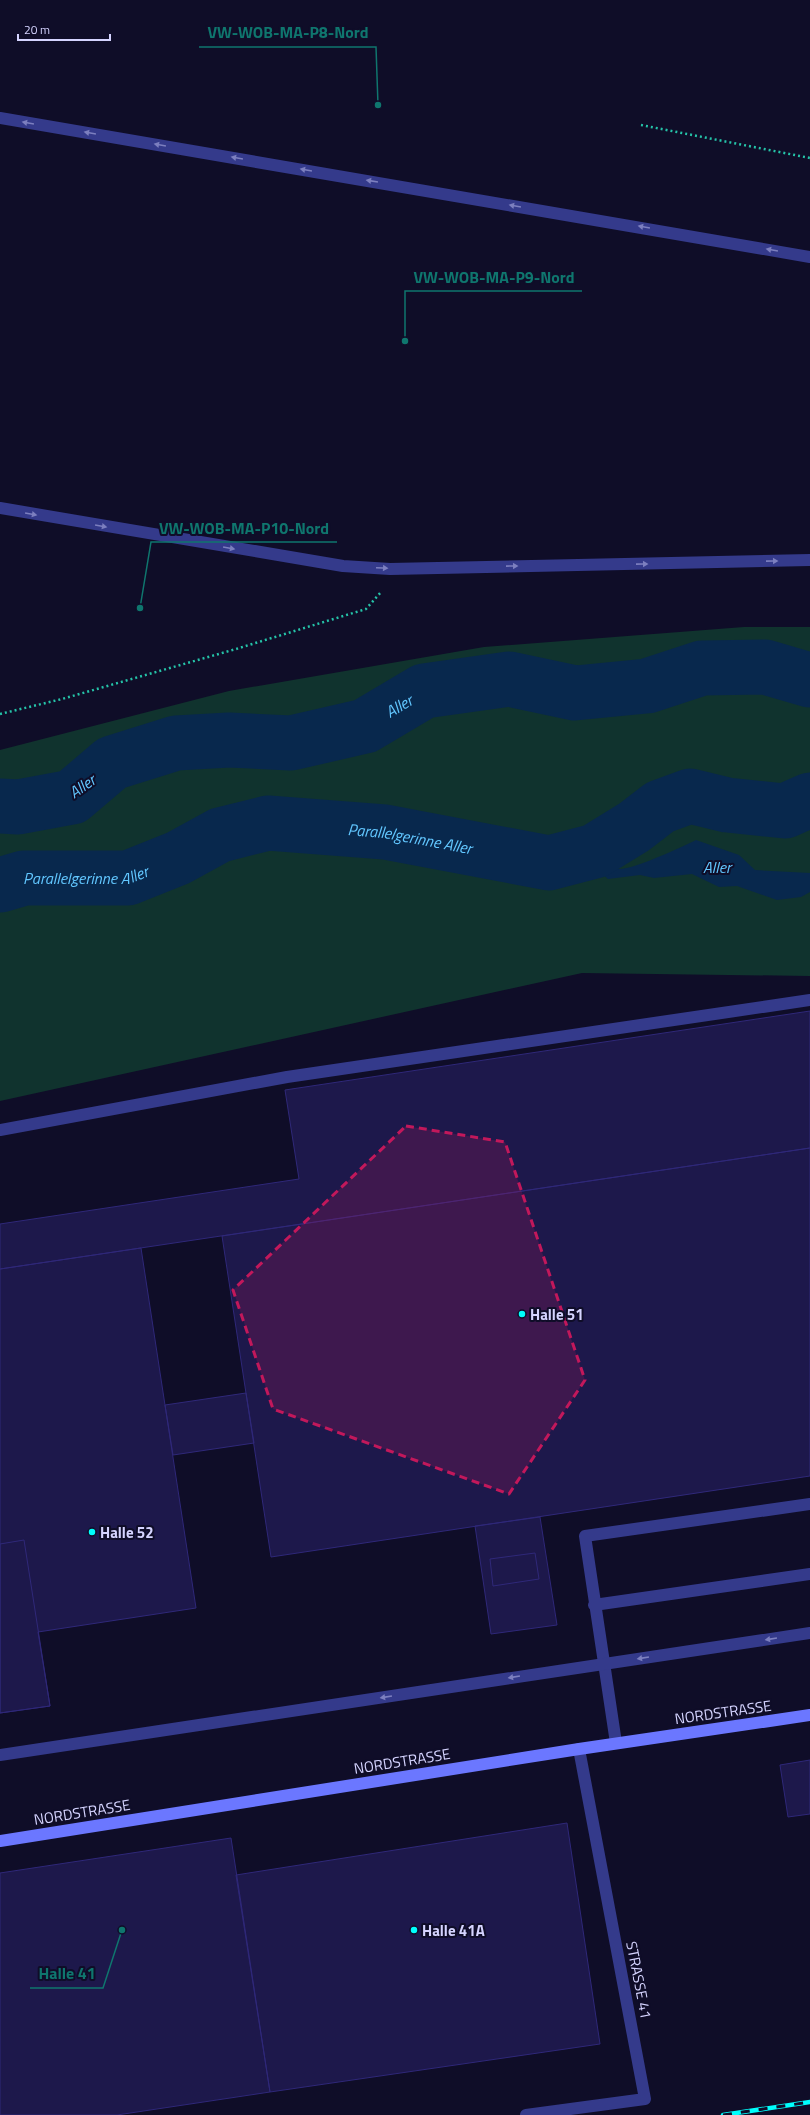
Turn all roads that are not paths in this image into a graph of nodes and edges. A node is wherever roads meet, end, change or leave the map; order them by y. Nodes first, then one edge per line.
1 (0, 118) edge
2 (810, 257) edge
3 (0, 508) edge
4 (810, 560) edge
5 (810, 1000) edge
6 (0, 1130) edge
7 (810, 1504) edge
8 (810, 1574) edge
9 (594, 1604) junction
10 (810, 1633) edge
11 (603, 1664) junction
12 (810, 1715) edge
13 (616, 1743) junction
14 (579, 1749) junction
15 (0, 1755) edge
16 (0, 1841) edge
17 (526, 2115) edge

2 -> 1 street
3 -> 4 street
5 - 6 street
7 - 9 street
8 - 9 street
9 - 11 street
10 -> 11 street
11 - 13 street
11 -> 15 street
12 - 13 street, NORDSTRASSE
13 - 14 street, NORDSTRASSE
14 - 16 street, NORDSTRASSE
14 - 17 street, STRASSE 41

